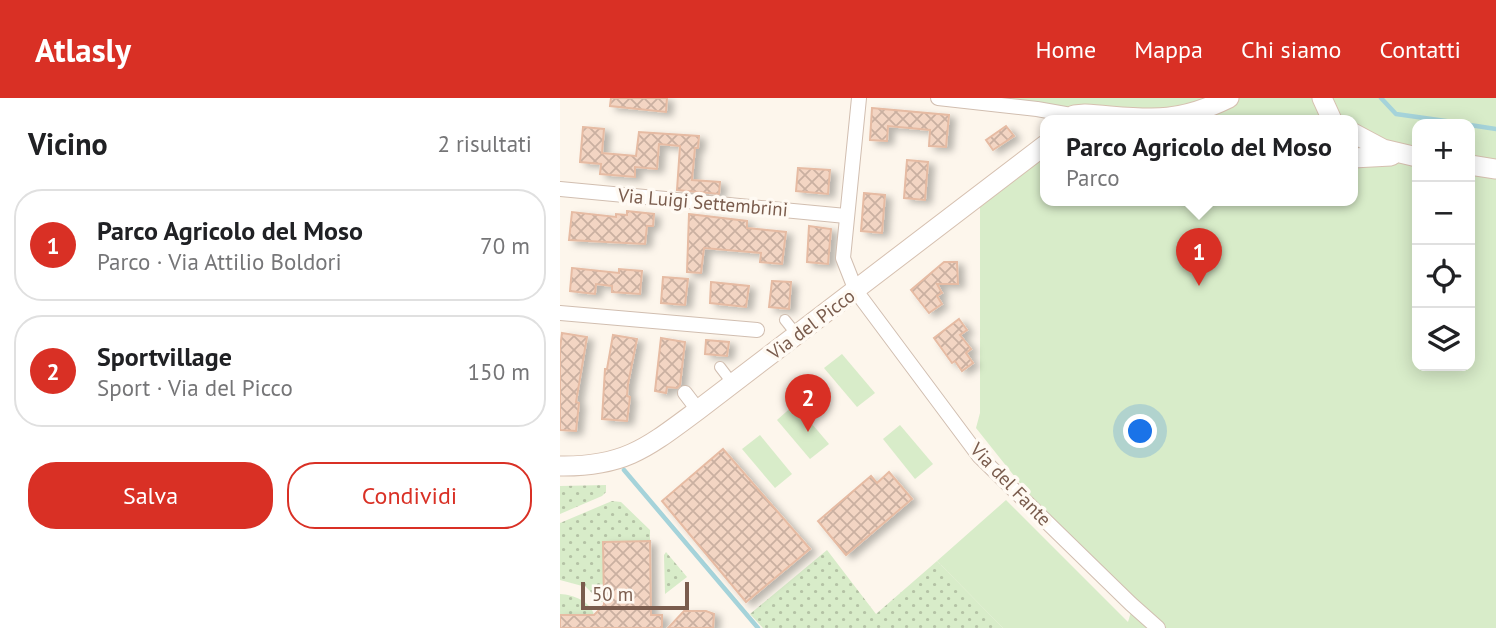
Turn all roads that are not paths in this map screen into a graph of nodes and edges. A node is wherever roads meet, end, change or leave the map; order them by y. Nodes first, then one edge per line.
1 (859, 98) edge
2 (944, 98) edge
3 (1229, 98) edge
4 (1234, 98) edge
5 (1322, 98) edge
6 (1059, 115) edge
7 (1190, 115) edge
8 (1227, 115) edge
9 (1330, 115) edge
10 (1358, 136) edge
11 (1040, 149) edge
12 (1412, 156) edge
13 (1358, 158) edge
14 (1475, 166) edge
15 (1496, 169) edge
16 (560, 189) edge
17 (846, 216) junction
18 (855, 288) junction
19 (560, 313) edge
20 (757, 330) dead end
21 (720, 367) dead end
22 (733, 384) junction
23 (685, 393) dead end
24 (698, 410) junction
25 (560, 466) edge
26 (1158, 628) edge

1 - 17 street
2 - 6 street
3 - 7 main road
4 - 8 main road
5 - 9 main road
10 - 12 main road
11 - 18 main road, Via del Picco
12 - 13 main road
14 - 15 main road
16 - 17 street, Via Luigi Settembrini
17 - 18 street
18 - 22 main road, Via del Picco
18 - 26 street, Via del Fante
19 - 20 street
21 - 22 street
22 - 24 main road, Via del Picco
23 - 24 street
24 - 25 main road, Via del Picco

